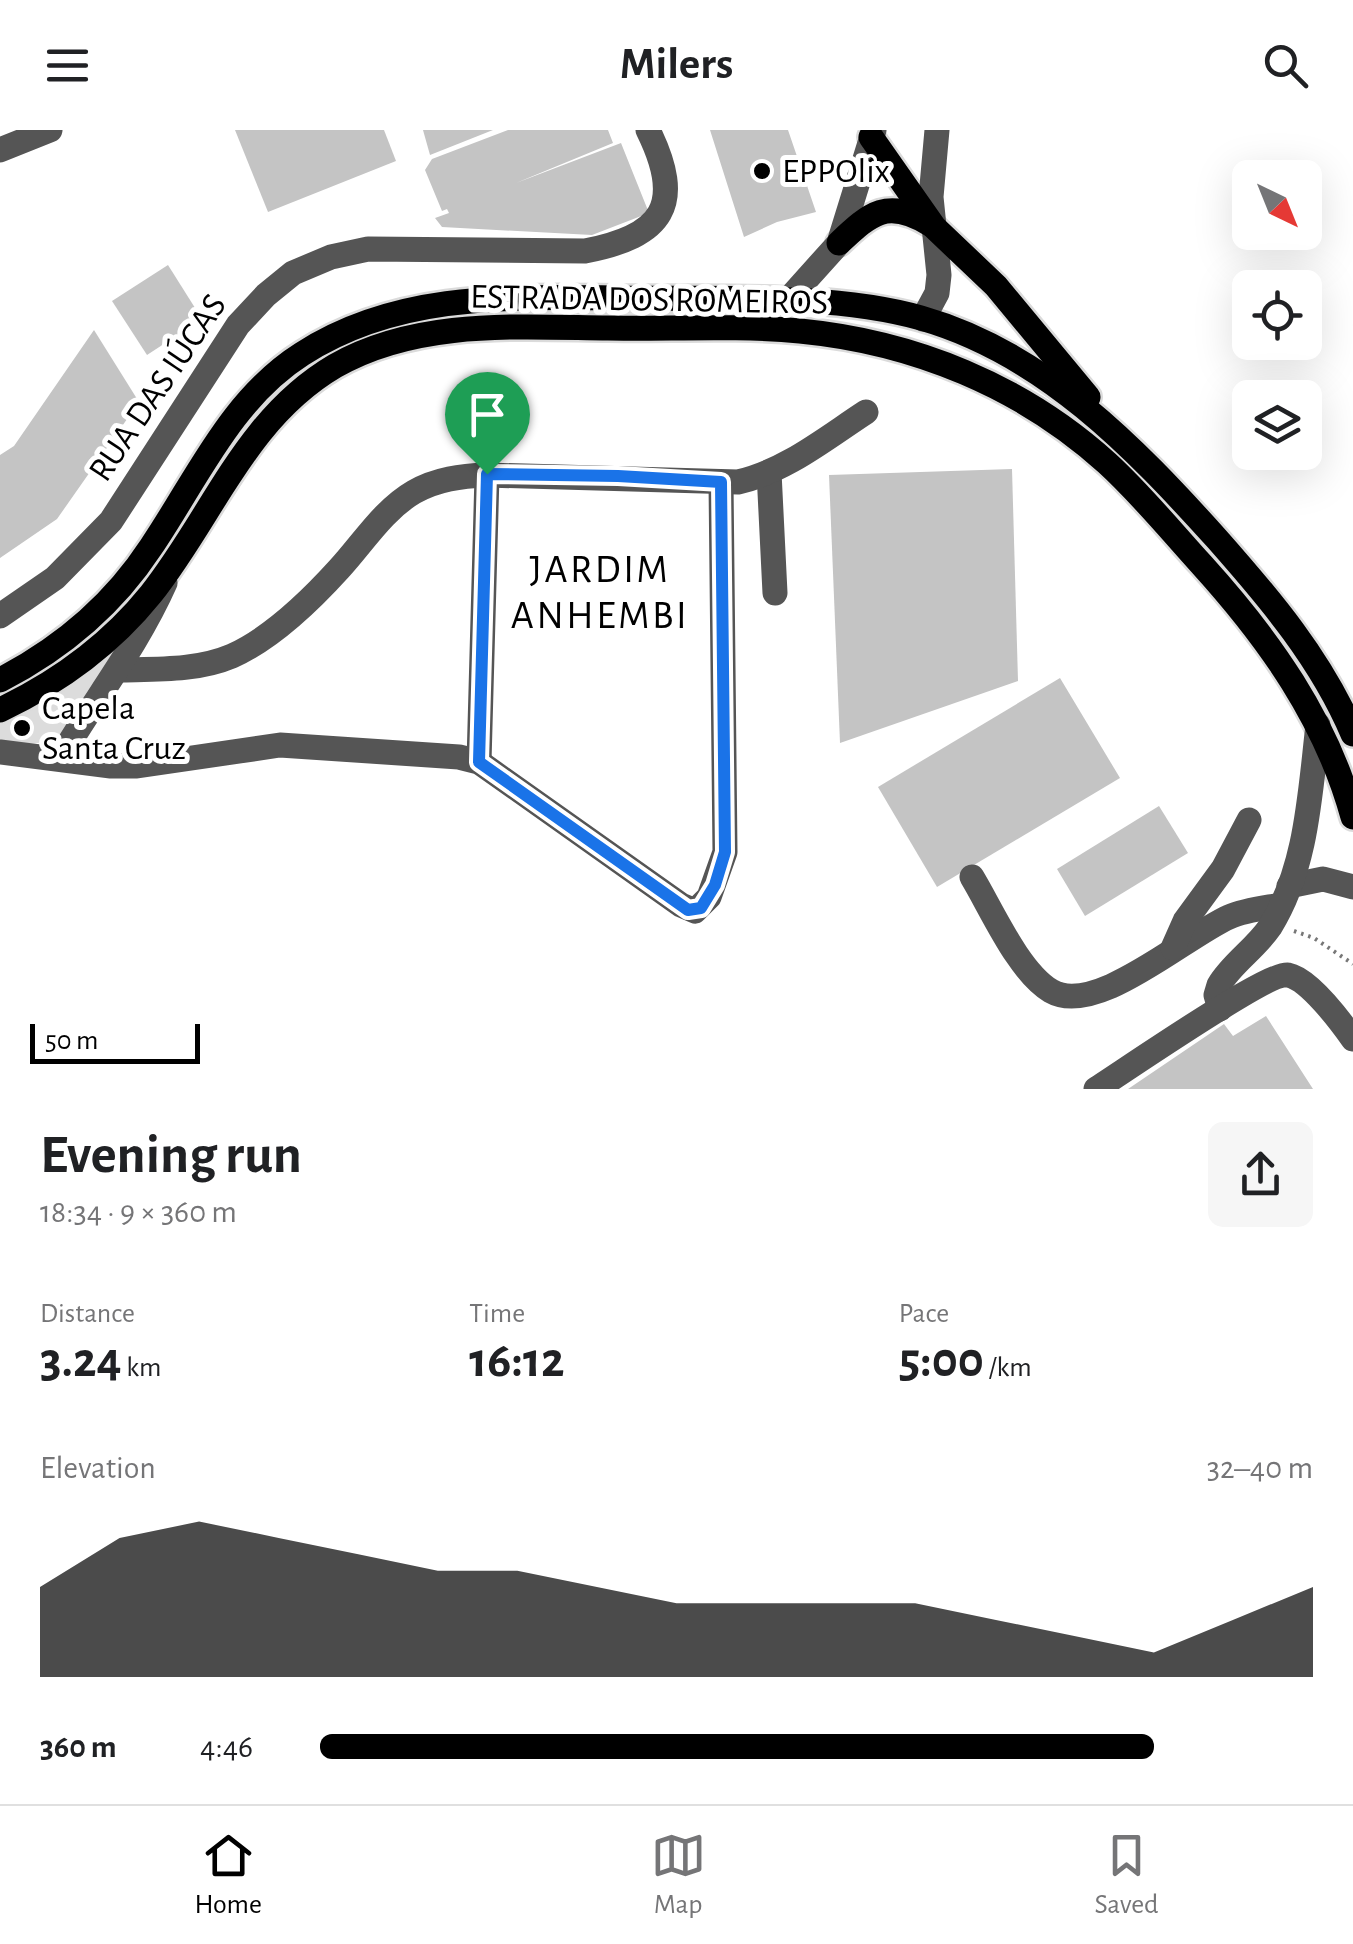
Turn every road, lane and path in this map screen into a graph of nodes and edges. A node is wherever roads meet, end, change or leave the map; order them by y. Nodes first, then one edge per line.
1 (50, 130) edge
2 (648, 130) edge
3 (936, 130) edge
4 (867, 132) edge
5 (0, 150) edge
6 (934, 227) junction
7 (839, 243) junction
8 (786, 302) junction
9 (923, 319) junction
10 (798, 330) junction
11 (866, 412) dead end
12 (1120, 436) junction
13 (770, 472) junction
14 (487, 474) junction
15 (730, 482) junction
16 (174, 562) junction
17 (775, 592) dead end
18 (0, 616) edge
19 (118, 670) junction
20 (0, 680) edge
21 (0, 710) edge
22 (1318, 726) junction
23 (1353, 734) edge
24 (0, 752) edge
25 (60, 758) junction
26 (479, 762) junction
27 (1353, 817) edge
28 (1249, 820) dead end
29 (972, 877) dead end
30 (1353, 886) edge
31 (1280, 906) junction
32 (1173, 948) junction
33 (1353, 964) edge
34 (1220, 1010) junction
35 (1353, 1039) edge
36 (1096, 1089) edge

1 - 5 street
2 - 18 street, RUA DAS IÚCAS
3 - 6 street
4 - 6 main road
4 - 7 street
6 - 7 main road
6 - 9 street
6 - 12 main road
7 - 8 street
8 - 9 main road, ESTRADA DOS ROMEIROS
8 - 20 main road, ESTRADA DOS ROMEIROS
9 - 10 main road
9 - 12 main road, ESTRADA DOS ROMEIROS
10 - 16 main road, ESTRADA DOS ROMEIROS
10 - 22 main road, ESTRADA DOS ROMEIROS
11 - 13 street
12 - 23 main road, ESTRADA DOS ROMEIROS
13 - 15 street
13 - 17 street
14 - 15 street
14 - 19 street
14 - 26 street
15 - 26 street
16 - 19 street
16 - 21 main road, ESTRADA DOS ROMEIROS
19 - 25 street
22 - 27 main road, ESTRADA DOS ROMEIROS
22 - 31 street
24 - 25 street
25 - 26 street
28 - 32 street
29 - 32 street
30 - 31 street
31 - 32 street
31 - 33 path
31 - 34 street
34 - 35 street
34 - 36 street

